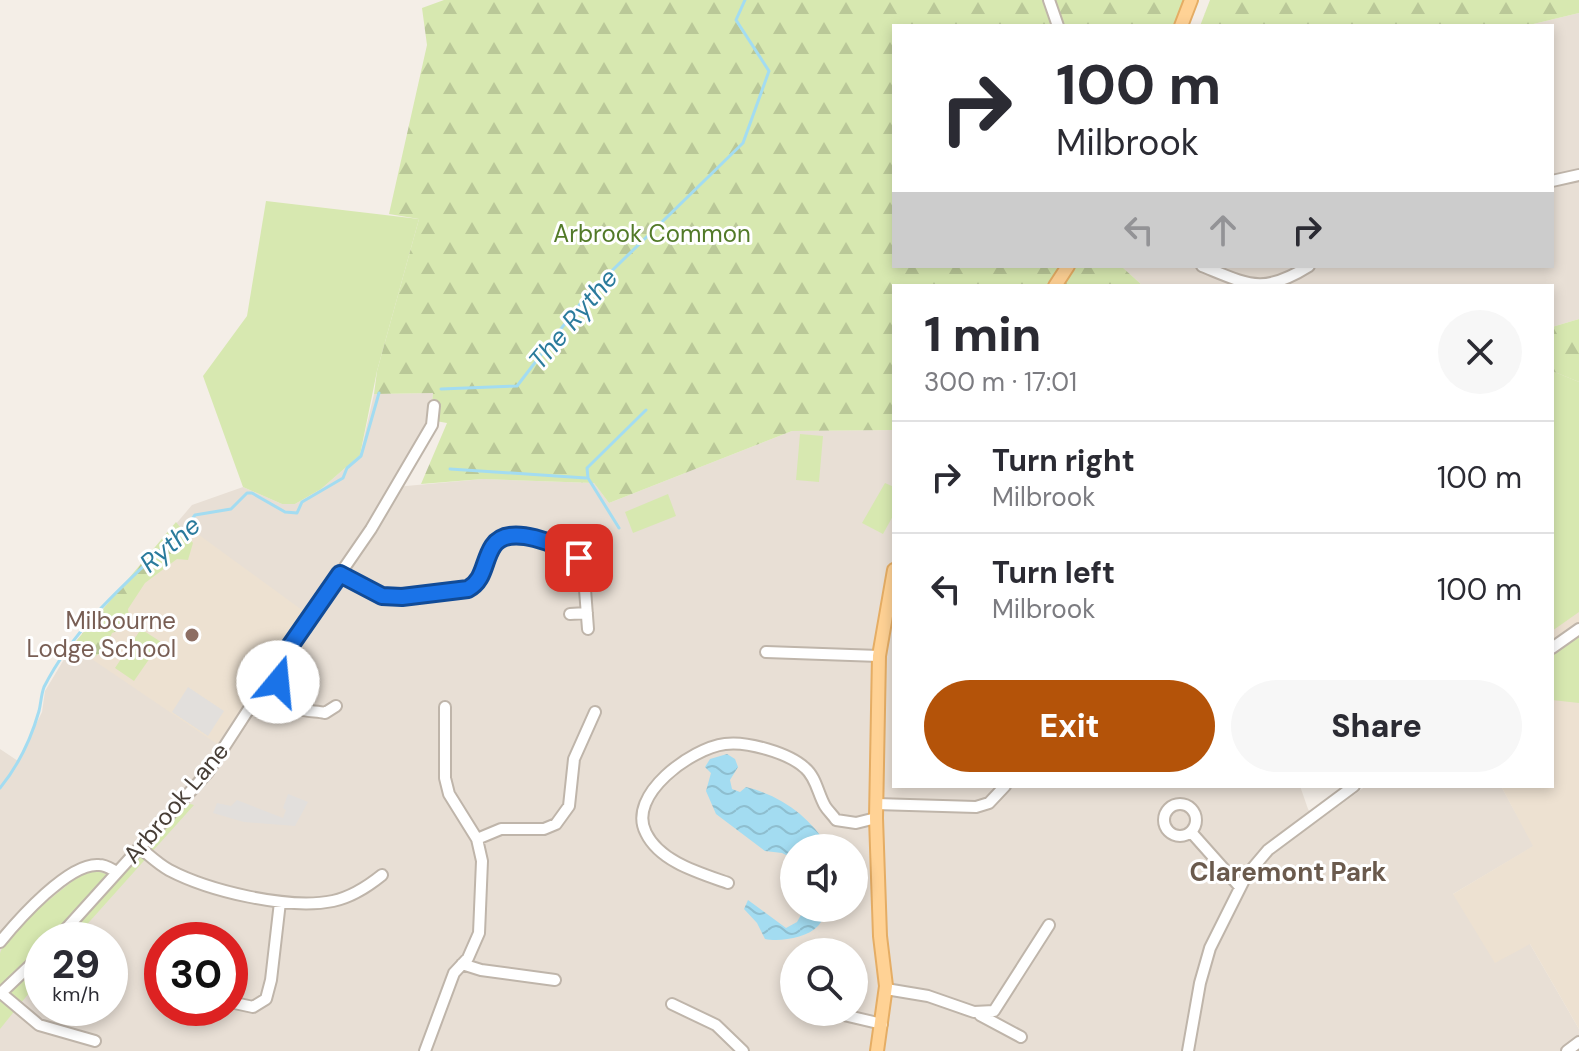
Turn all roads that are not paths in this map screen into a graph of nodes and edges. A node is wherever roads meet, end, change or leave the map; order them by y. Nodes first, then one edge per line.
1 (1049, 0) edge
2 (1191, 0) edge
3 (1057, 24) edge
4 (1182, 24) edge
5 (1579, 175) edge
6 (1554, 181) edge
7 (1207, 268) edge
8 (1306, 268) edge
9 (1252, 284) edge
10 (1270, 284) edge
11 (434, 406) dead end
12 (340, 574) junction
13 (892, 581) edge
14 (587, 613) junction
15 (570, 614) dead end
16 (588, 629) dead end
17 (1579, 629) edge
18 (1554, 647) edge
19 (766, 652) dead end
20 (879, 656) junction
21 (270, 675) junction
22 (336, 706) dead end
23 (445, 707) dead end
24 (595, 712) dead end
25 (1003, 788) edge
26 (1351, 788) edge
27 (876, 804) junction
28 (876, 818) junction
29 (1191, 832) dead end
30 (477, 839) junction
31 (139, 847) junction
32 (117, 872) junction
33 (382, 875) dead end
34 (728, 883) dead end
35 (1240, 887) junction
36 (280, 902) junction
37 (72, 922) edge
38 (1049, 925) dead end
39 (0, 942) edge
40 (462, 964) junction
41 (24, 971) edge
42 (555, 980) dead end
43 (886, 989) junction
44 (0, 994) edge
45 (672, 1004) dead end
46 (248, 1006) edge
47 (974, 1012) junction
48 (868, 1021) edge
49 (882, 1024) junction
50 (1021, 1037) dead end
51 (95, 1041) dead end
52 (1579, 1042) edge
53 (425, 1051) edge
54 (743, 1051) edge
55 (877, 1051) edge
56 (1188, 1051) edge
57 (1567, 1051) edge

1 - 3 street
2 - 4 main road
5 - 6 street
7 - 9 street
8 - 10 street
11 - 12 street, Arbrook Lane
12 - 14 street
12 - 21 street, Arbrook Lane
13 - 20 main road
14 - 15 street
14 - 16 street
17 - 18 street
19 - 20 street
20 - 27 main road
21 - 22 street
21 - 31 street, Arbrook Lane
23 - 30 street
24 - 30 street
25 - 27 street
26 - 35 street
27 - 28 main road
28 - 34 street
28 - 43 main road
29 - 35 street
30 - 40 street
31 - 32 street, Arbrook Lane
31 - 36 street
32 - 37 street, Arbrook Lane
32 - 39 street, Arbrook Lane
33 - 36 street
35 - 56 street
36 - 46 street
38 - 47 street
40 - 42 street
40 - 53 street
41 - 44 street
43 - 47 street
43 - 49 main road
44 - 51 street
45 - 54 street
47 - 50 street
48 - 49 street
49 - 55 main road
52 - 57 street

